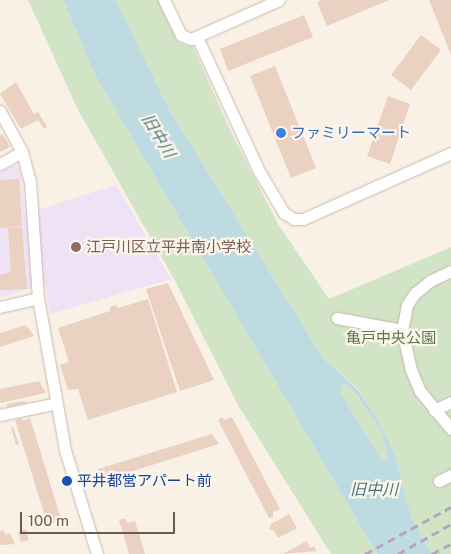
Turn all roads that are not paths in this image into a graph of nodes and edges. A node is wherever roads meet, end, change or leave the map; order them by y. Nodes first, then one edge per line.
1 (164, 0) edge
2 (279, 0) edge
3 (197, 37) junction
4 (0, 111) edge
5 (22, 152) junction
6 (451, 154) edge
7 (0, 164) edge
8 (451, 271) edge
9 (38, 298) junction
10 (0, 307) edge
11 (338, 318) dead end
12 (402, 330) junction
13 (451, 402) edge
14 (57, 404) junction
15 (434, 410) junction
16 (0, 415) edge
17 (451, 430) edge
18 (451, 475) edge
19 (439, 481) dead end
20 (97, 554) edge

1 - 3 street
2 - 3 street
3 - 6 street
4 - 5 street
5 - 7 street
5 - 9 street
8 - 12 street
9 - 10 street
9 - 14 street
11 - 12 street
12 - 15 street
13 - 15 street
14 - 16 street
14 - 20 street
15 - 17 street
18 - 19 street

